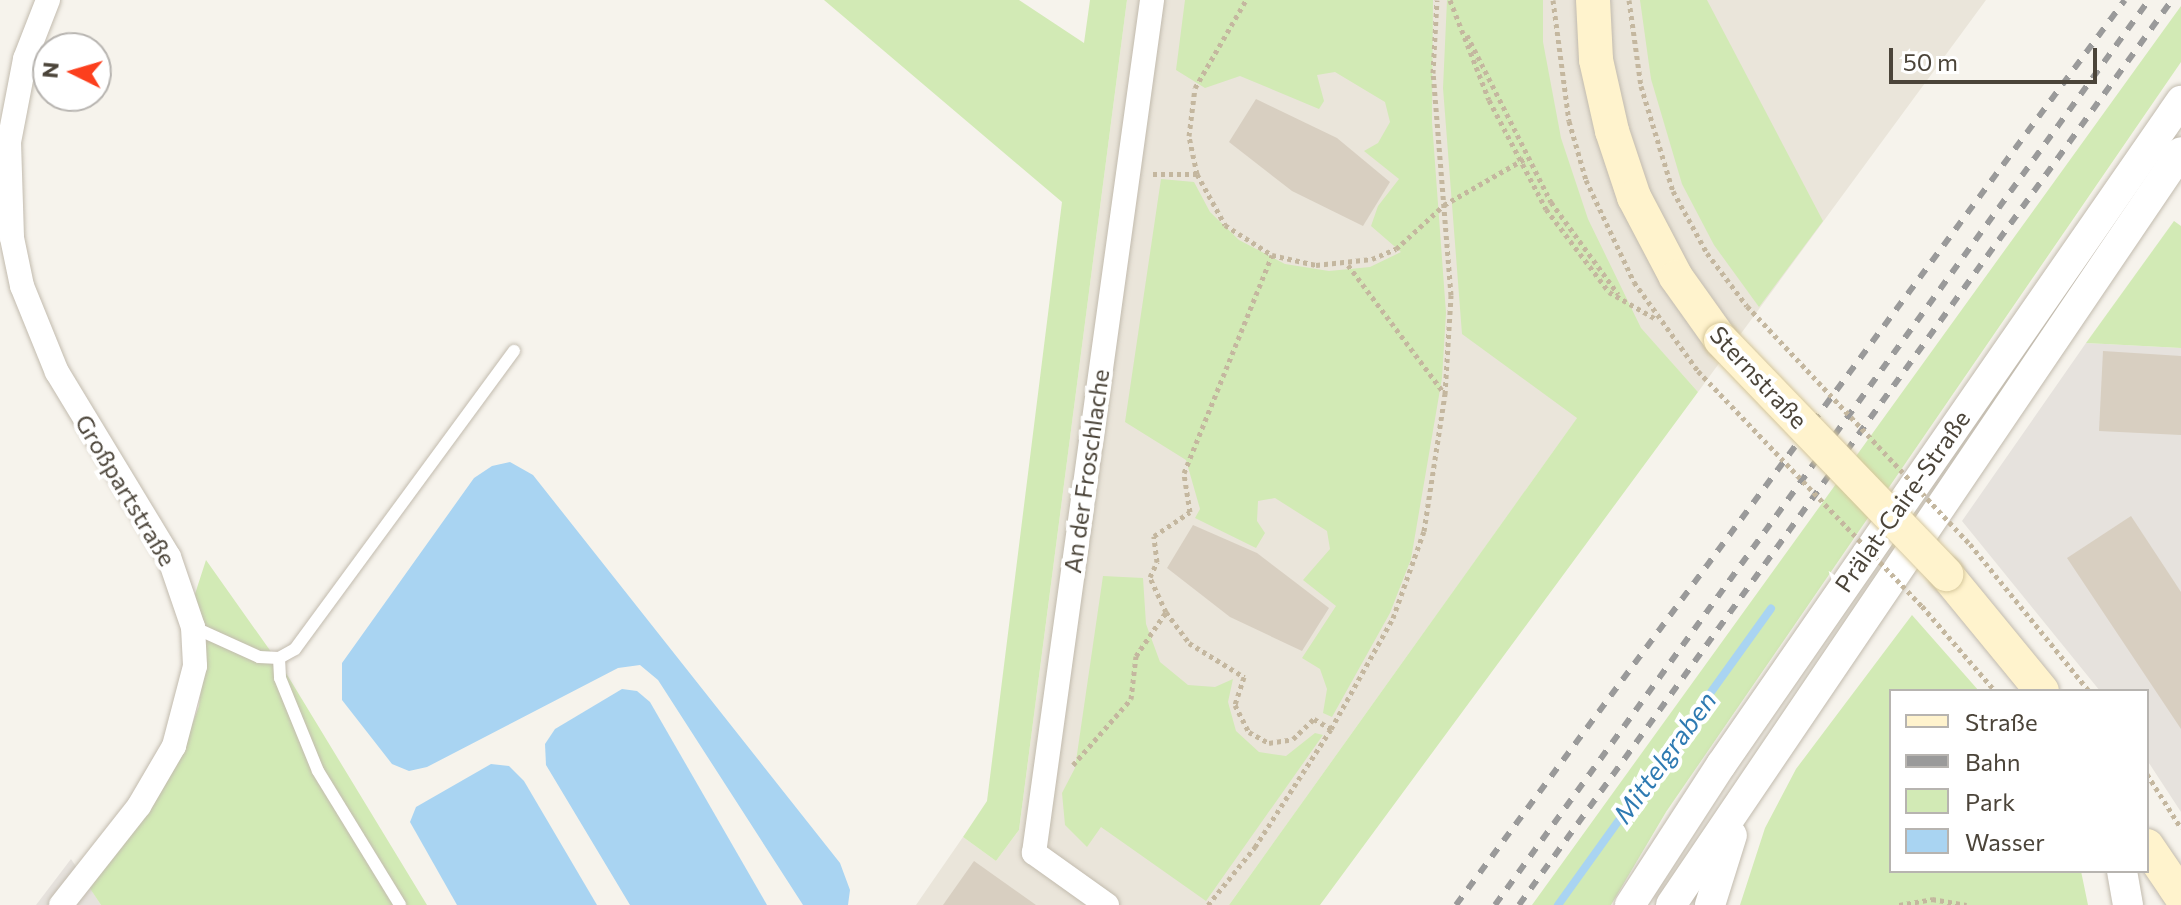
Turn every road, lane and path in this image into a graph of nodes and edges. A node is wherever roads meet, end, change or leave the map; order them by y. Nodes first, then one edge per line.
1 (48, 0) edge
2 (1152, 0) edge
3 (1246, 0) edge
4 (1437, 0) edge
5 (1450, 0) edge
6 (1593, 2) edge
7 (1629, 2) edge
8 (1466, 35) junction
9 (2181, 101) edge
10 (4, 141) edge
11 (2181, 152) edge
12 (1526, 158) junction
13 (1518, 161) junction
14 (2151, 168) junction
15 (1197, 174) junction
16 (1128, 175) junction
17 (1444, 205) junction
18 (1272, 255) junction
19 (1348, 265) junction
20 (1619, 295) junction
21 (1660, 321) dead end
22 (1672, 337) dead end
23 (514, 351) dead end
24 (1988, 377) junction
25 (1445, 394) junction
26 (2014, 397) junction
27 (1166, 612) junction
28 (193, 627) junction
29 (279, 658) junction
30 (1993, 689) edge
31 (2040, 689) edge
32 (2087, 689) edge
33 (1331, 729) junction
34 (2149, 777) edge
35 (1751, 787) junction
36 (1041, 801) junction
37 (2181, 828) edge
38 (2149, 849) edge
39 (2122, 873) edge
40 (2181, 896) edge
41 (61, 905) edge
42 (400, 905) edge
43 (1107, 905) edge
44 (1208, 905) edge
45 (1630, 905) edge
46 (1671, 905) edge
47 (1710, 905) edge
48 (1899, 905) edge
49 (1966, 905) edge
50 (2128, 905) edge

1 - 10 street, Großpartstraße
2 - 16 street, An der Froschlache
3 - 15 path
4 - 17 path
5 - 8 path
6 - 31 main road, Sternstraße, bridge
7 - 32 path, bridge
8 - 12 path
8 - 13 path
9 - 14 street, Prälat-Caire-Straße
10 - 28 street, Großpartstraße
11 - 14 street, Prälat-Caire-Straße
12 - 13 path
12 - 20 path
13 - 17 path
13 - 20 path
14 - 24 street, Prälat-Caire-Straße
14 - 26 street, Prälat-Caire-Straße
15 - 16 path
15 - 18 path
16 - 36 street, An der Froschlache
17 - 19 path
17 - 25 path
18 - 19 path
18 - 27 path
19 - 25 path
20 - 21 path
22 - 30 path, bridge
23 - 29 lane
24 - 26 street
24 - 45 street, Prälat-Caire-Straße
25 - 33 path
26 - 35 street, Prälat-Caire-Straße
27 - 33 path
27 - 36 path
28 - 29 lane
28 - 41 street, Großpartstraße
29 - 42 lane
33 - 44 path
34 - 37 path
35 - 46 street, Prälat-Caire-Straße
35 - 47 street
36 - 43 street, An der Froschlache
38 - 40 main road
39 - 50 street
48 - 49 path

